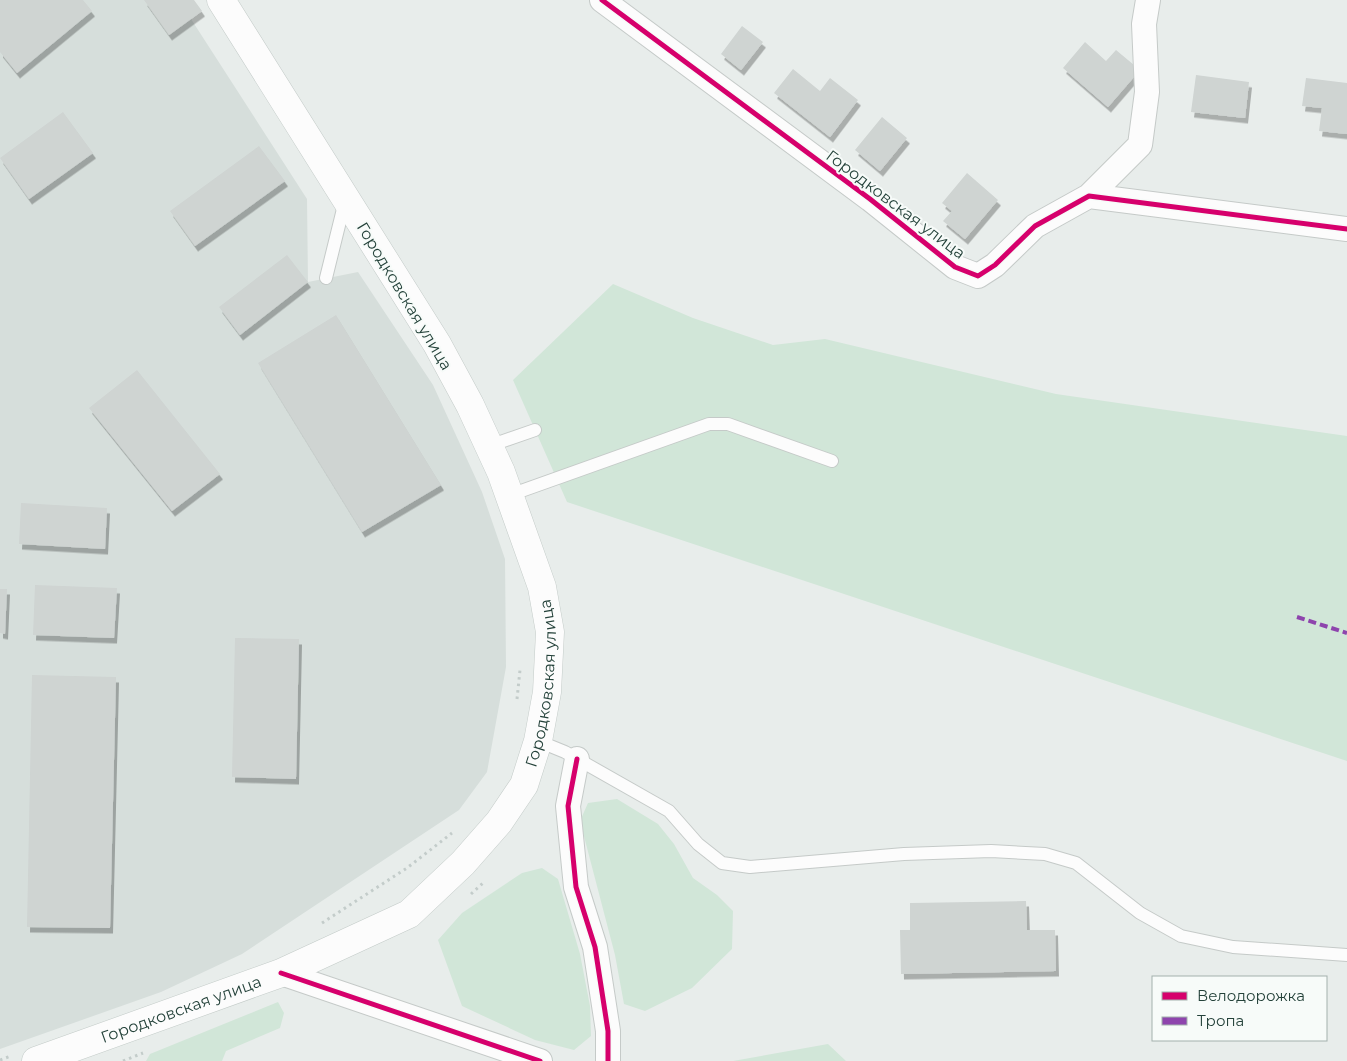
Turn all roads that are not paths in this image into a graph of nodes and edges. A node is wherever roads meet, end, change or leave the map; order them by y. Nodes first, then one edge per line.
1 (221, 0) edge
2 (602, 0) edge
3 (1148, 0) edge
4 (1089, 196) junction
5 (345, 198) junction
6 (1347, 228) edge
7 (326, 278) dead end
8 (535, 430) dead end
9 (489, 446) junction
10 (832, 461) dead end
11 (510, 495) junction
12 (538, 741) junction
13 (577, 759) junction
14 (1347, 955) edge
15 (281, 973) junction
16 (27, 1057) edge
17 (540, 1061) edge
18 (608, 1061) edge

1 - 5 main road, Городковская улица
2 - 4 street, Городковская улица
3 - 4 street
4 - 6 street
5 - 7 lane
5 - 9 main road, Городковская улица
8 - 9 lane
9 - 11 main road, Городковская улица
10 - 11 lane
11 - 12 main road, Городковская улица
12 - 13 lane
12 - 15 main road, Городковская улица
13 - 14 lane
13 - 18 street
15 - 16 main road, Городковская улица
15 - 17 street

